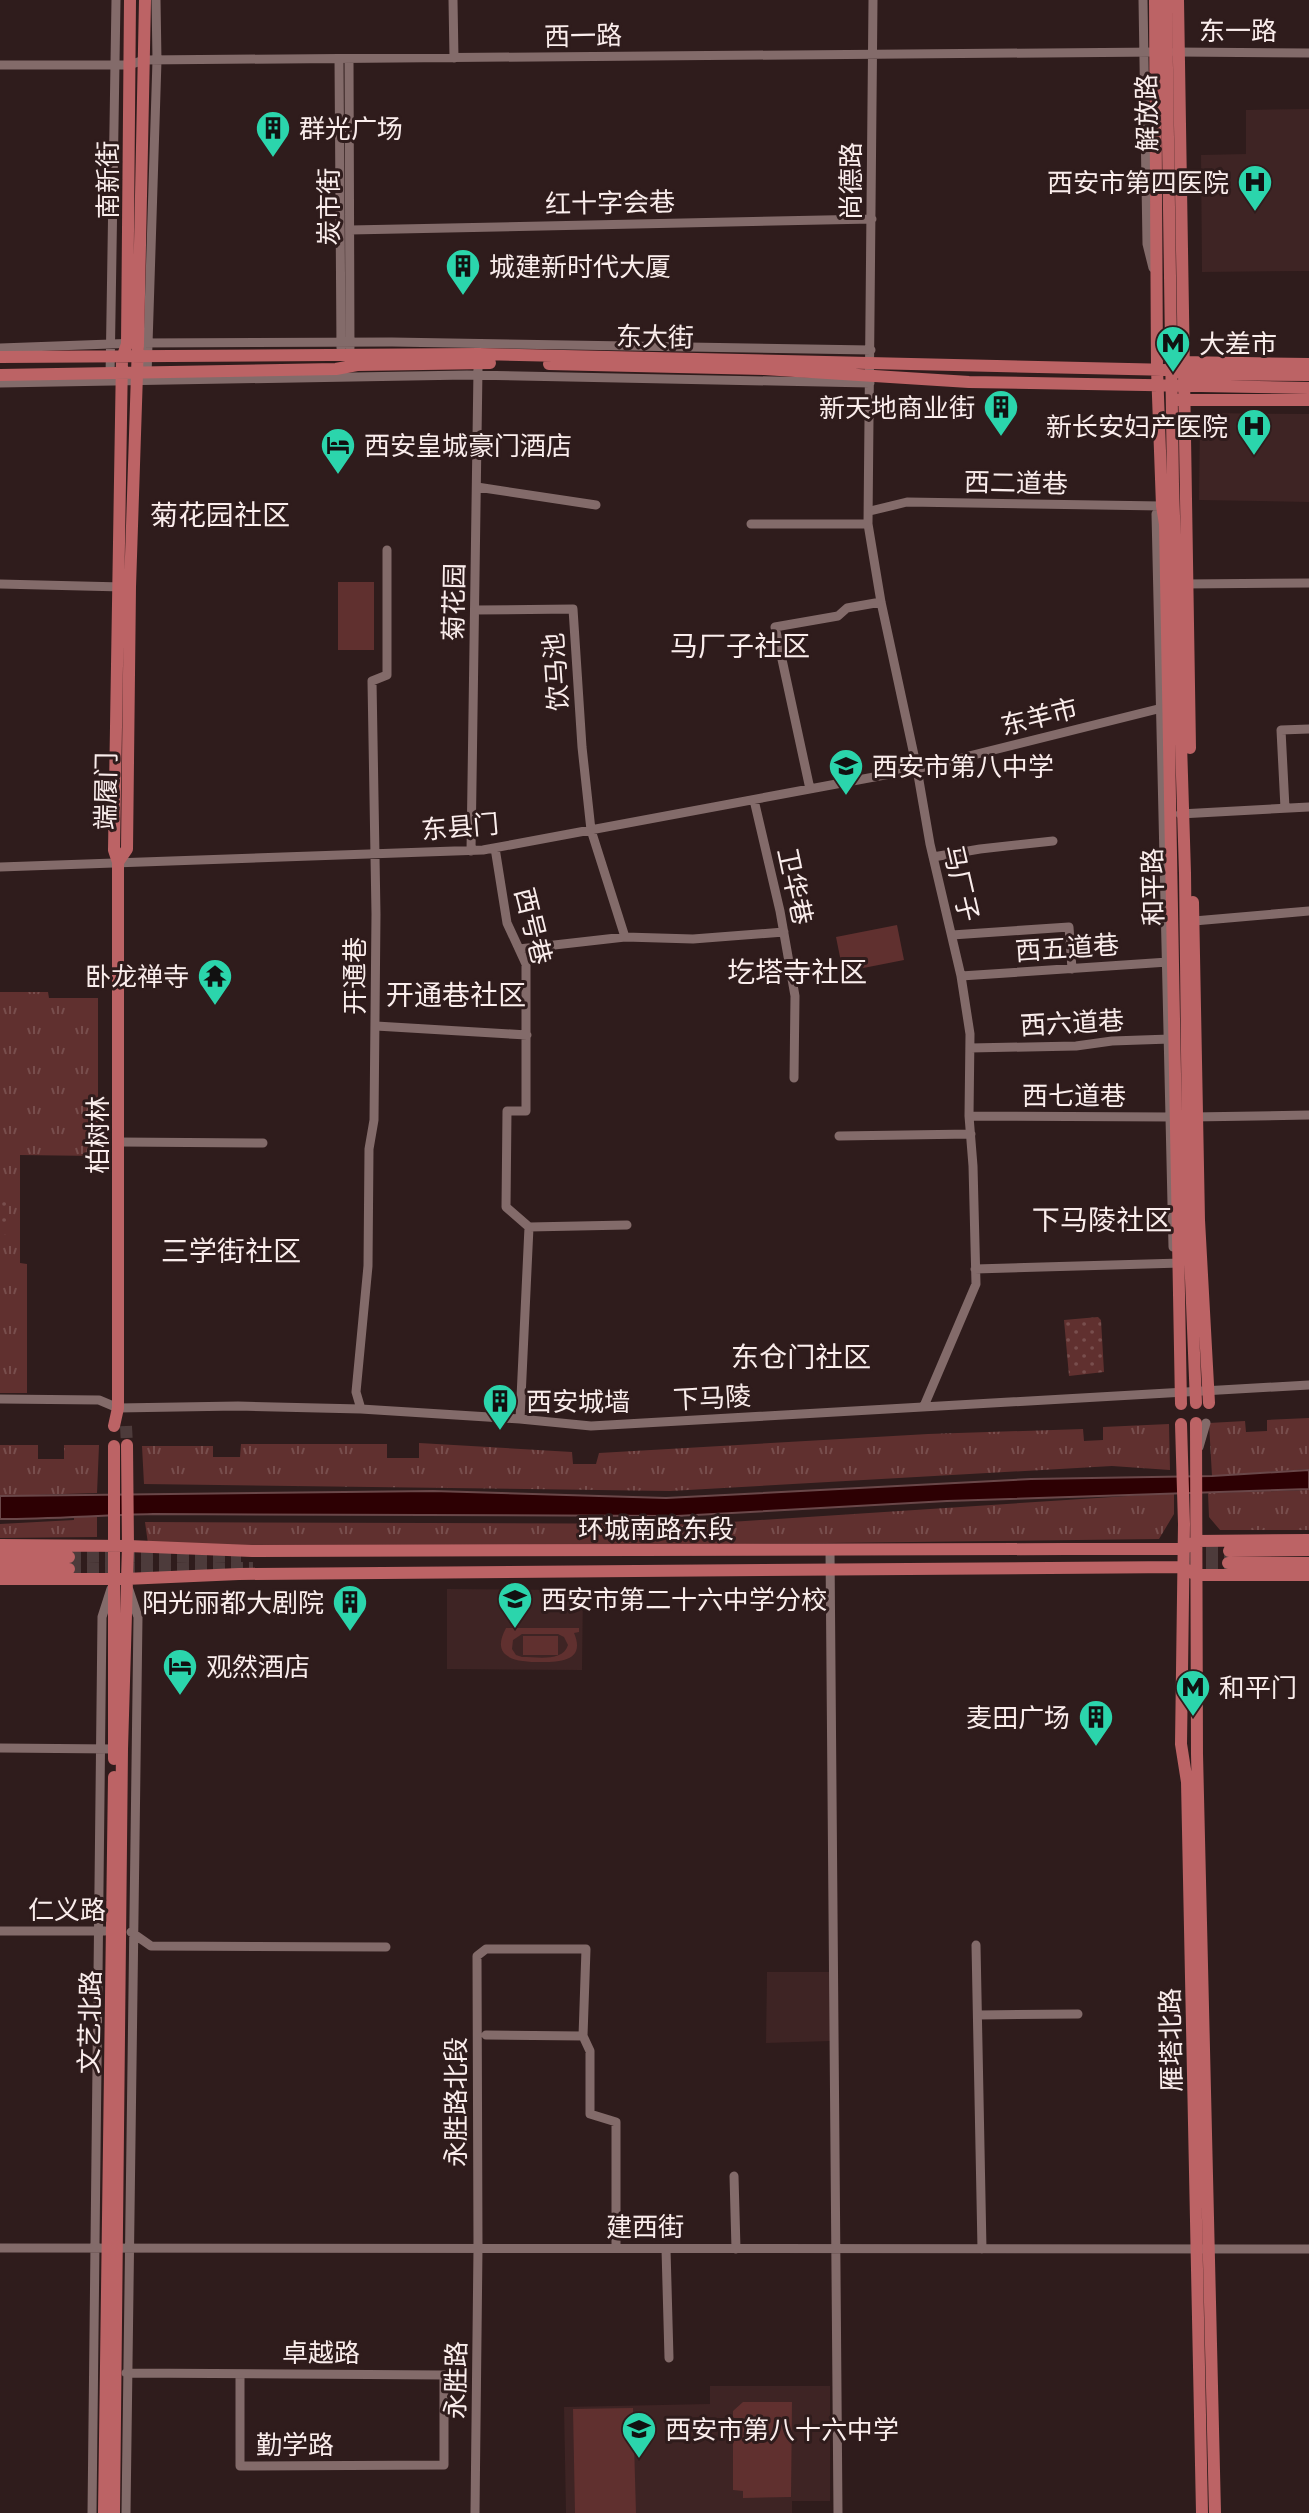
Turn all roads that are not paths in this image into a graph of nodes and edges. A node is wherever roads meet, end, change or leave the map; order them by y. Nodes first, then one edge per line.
1 (116, 0) edge
2 (130, 0) edge
3 (145, 0) edge
4 (156, 0) edge
5 (453, 0) edge
6 (873, 0) edge
7 (1143, 0) edge
8 (1155, 0) edge
9 (1166, 0) edge
10 (1178, 0) edge
11 (1161, 52) junction
12 (873, 53) junction
13 (1309, 53) edge
14 (454, 58) junction
15 (344, 59) junction
16 (151, 60) junction
17 (0, 65) edge
18 (122, 65) junction
19 (872, 219) junction
20 (350, 230) junction
21 (138, 343) junction
22 (110, 344) junction
23 (0, 348) edge
24 (345, 348) junction
25 (0, 357) edge
26 (142, 357) junction
27 (116, 358) junction
28 (479, 364) junction
29 (1309, 364) edge
30 (1157, 366) junction
31 (870, 368) junction
32 (0, 375) edge
33 (1309, 375) edge
34 (116, 377) junction
35 (142, 377) junction
36 (1179, 380) junction
37 (0, 383) edge
38 (1158, 387) junction
39 (1309, 388) edge
40 (1159, 400) junction
41 (1309, 400) edge
42 (477, 487) junction
43 (596, 505) dead end
44 (1162, 506) junction
45 (870, 511) junction
46 (751, 524) dead end
47 (868, 524) junction
48 (387, 550) dead end
49 (1309, 583) edge
50 (0, 584) edge
51 (1182, 584) junction
52 (125, 587) junction
53 (881, 602) junction
54 (475, 610) junction
55 (1166, 707) junction
56 (1309, 729) edge
57 (917, 769) junction
58 (810, 789) junction
59 (754, 800) junction
60 (1309, 807) edge
61 (1285, 808) junction
62 (1182, 814) junction
63 (591, 830) junction
64 (1053, 841) dead end
65 (495, 848) junction
66 (471, 851) junction
67 (374, 854) junction
68 (933, 857) junction
69 (118, 862) junction
70 (0, 867) edge
71 (1309, 911) edge
72 (1194, 921) junction
73 (784, 932) junction
74 (952, 935) junction
75 (625, 937) junction
76 (519, 949) junction
77 (1171, 962) junction
78 (1072, 969) junction
79 (961, 976) junction
80 (376, 1026) junction
81 (527, 1035) junction
82 (1172, 1039) junction
83 (970, 1048) junction
84 (794, 1078) dead end
85 (1309, 1115) edge
86 (969, 1116) junction
87 (1183, 1117) junction
88 (971, 1134) junction
89 (839, 1136) dead end
90 (119, 1142) junction
91 (263, 1143) dead end
92 (627, 1225) dead end
93 (529, 1227) junction
94 (1178, 1263) junction
95 (975, 1269) junction
96 (1309, 1385) edge
97 (1202, 1397) junction
98 (1181, 1398) junction
99 (0, 1399) edge
100 (924, 1406) junction
101 (118, 1408) junction
102 (361, 1409) junction
103 (520, 1419) junction
104 (1201, 1423) dead end
105 (1181, 1424) dead end
106 (120, 1426) tunnel mouth
107 (120, 1445) tunnel mouth
108 (1188, 1458) junction
109 (1190, 1524) junction
110 (1309, 1540) edge
111 (1196, 1541) junction
112 (0, 1545) edge
113 (121, 1546) junction
114 (1184, 1549) junction
115 (830, 1550) junction
116 (1309, 1550) edge
117 (0, 1557) edge
118 (1309, 1563) edge
119 (1182, 1567) junction
120 (0, 1569) edge
121 (830, 1570) junction
122 (1196, 1575) junction
123 (1309, 1575) edge
124 (0, 1579) edge
125 (120, 1579) junction
126 (0, 1748) edge
127 (107, 1749) junction
128 (0, 1931) edge
129 (116, 1931) junction
130 (976, 1945) dead end
131 (386, 1947) dead end
132 (1078, 2014) dead end
133 (978, 2015) junction
134 (486, 2035) dead end
135 (583, 2036) junction
136 (734, 2176) dead end
137 (0, 2248) edge
138 (112, 2248) junction
139 (478, 2248) junction
140 (616, 2248) junction
141 (1203, 2248) junction
142 (666, 2249) junction
143 (736, 2249) junction
144 (838, 2249) junction
145 (982, 2249) junction
146 (1309, 2249) edge
147 (669, 2358) dead end
148 (117, 2373) junction
149 (240, 2374) junction
150 (444, 2465) joint
151 (92, 2513) edge
152 (104, 2513) edge
153 (114, 2513) edge
154 (126, 2513) edge
155 (475, 2513) edge
156 (838, 2513) edge
157 (1202, 2513) edge
158 (1215, 2513) edge

1 - 18 street
2 - 18 main road, 南新街
3 - 16 main road, 南新街
4 - 16 street
5 - 14 street
6 - 12 street, 尚德路
7 - 11 street
8 - 11 main road, 解放路
9 - 11 main road, 解放路
10 - 11 main road
11 - 12 street, 西一路
11 - 13 street, 东一路
11 - 30 main road, 解放路
11 - 36 main road, 解放路
12 - 14 street, 西一路
12 - 19 street, 尚德路
14 - 15 street, 西一路
15 - 16 street, 西一路
15 - 20 street, 炭市街
15 - 24 street, 炭市街
16 - 18 street, 西一路
16 - 21 main road, 南新街
17 - 18 street, 西一路
18 - 21 main road, 南新街
18 - 22 street
19 - 20 street, 红十字会巷
19 - 31 street, 尚德路
20 - 24 street, 炭市街
21 - 22 street
21 - 24 street
21 - 26 main road, 南新街
21 - 27 main road, 南新街
22 - 23 street
22 - 27 street
24 - 26 main road, 东大街
24 - 28 main road, 东大街
24 - 31 street
25 - 27 main road, 东大街
26 - 27 main road, 东大街
26 - 35 main road, 端履门
27 - 34 main road, 端履门
28 - 31 main road, 东大街
28 - 31 street
28 - 35 main road, 东大街
28 - 42 street, 菊花园
29 - 36 main road
30 - 31 main road, 东大街
30 - 36 main road, 东大街
30 - 38 main road, 和平路
31 - 38 main road, 东大街
31 - 45 street, 马厂子
32 - 34 main road, 东大街
33 - 36 main road, 东大街
34 - 35 main road, 东大街
34 - 37 street
34 - 52 main road, 端履门
35 - 52 main road, 端履门
36 - 38 main road, 东大街
36 - 39 main road, 东大街
36 - 40 main road
36 - 41 main road
36 - 51 main road, 和平路
38 - 40 main road, 和平路
40 - 44 main road, 和平路
42 - 43 street
42 - 54 street, 菊花园
44 - 45 street, 西二道巷
44 - 55 main road, 和平路
45 - 47 street, 马厂子
46 - 47 street
47 - 53 street, 马厂子
48 - 67 street, 开通巷
49 - 51 street
50 - 52 street
51 - 62 main road, 和平路
52 - 69 main road, 端履门
53 - 57 street, 马厂子
53 - 58 street
54 - 63 street, 饮马池
54 - 66 street, 菊花园
55 - 57 street, 东羊市
55 - 62 main road, 和平路
55 - 77 street
56 - 61 street
57 - 58 street, 东县门
57 - 68 street, 马厂子
58 - 59 street, 东县门
59 - 63 street, 东县门
59 - 73 street, 卫华巷
60 - 61 street
61 - 62 street
62 - 72 main road
62 - 77 main road, 和平路
62 - 87 main road, 和平路
63 - 65 street, 东县门
63 - 75 street
64 - 68 street
65 - 66 street, 东县门
65 - 76 street, 西号巷
66 - 67 street, 东县门
67 - 69 street, 东县门
67 - 80 street, 开通巷
68 - 74 street, 马厂子
69 - 70 street, 东县门
69 - 90 main road, 柏树林
71 - 72 street
72 - 87 main road
73 - 75 street
73 - 84 street, 卫华巷
74 - 78 street
74 - 79 street, 马厂子
75 - 76 street
76 - 81 street, 西号巷
77 - 78 street, 西五道巷
77 - 82 main road, 和平路
78 - 79 street, 西五道巷
79 - 83 street, 马厂子
80 - 81 street
80 - 102 street, 开通巷
81 - 93 street, 西号巷
82 - 83 street, 西六道巷
82 - 87 main road, 和平路
83 - 86 street, 马厂子
85 - 87 street, 西七道巷
86 - 87 street, 西七道巷
86 - 88 street, 马厂子
87 - 94 main road, 和平路
87 - 97 main road, 和平路
88 - 89 street
88 - 95 street, 马厂子
90 - 91 street
90 - 101 main road, 柏树林
92 - 93 street
93 - 103 street
94 - 95 street
94 - 98 main road, 和平路
95 - 100 street, 马厂子
96 - 97 street, 下马陵
97 - 98 street, 下马陵
98 - 100 street, 下马陵
99 - 101 street, 下马陵
100 - 103 street, 下马陵
101 - 102 street, 下马陵
101 - 106 main road, 柏树林
102 - 103 street, 下马陵
104 - 108 main road
105 - 108 main road
107 - 113 main road, 文艺北路
108 - 109 main road
109 - 111 main road, 雁塔北路
109 - 114 main road
110 - 111 main road
111 - 114 main road
111 - 122 main road, 雁塔北路
112 - 113 main road, 环城南路东段
113 - 115 main road, 环城南路东段
113 - 125 main road, 文艺北路
114 - 115 main road, 环城南路东段
114 - 119 main road
115 - 121 street
116 - 118 main road
117 - 120 main road
119 - 121 main road, 环城南路东段
119 - 122 main road
119 - 141 main road, 雁塔北路
121 - 125 main road, 环城南路东段
121 - 144 street
122 - 123 main road
122 - 141 main road, 雁塔北路
124 - 125 main road, 环城南路东段
125 - 127 main road, 文艺北路
125 - 129 main road, 文艺北路
126 - 127 street
127 - 129 main road, 文艺北路
128 - 129 street, 仁义路
129 - 131 street
129 - 138 main road, 文艺北路
129 - 138 street
130 - 133 street
132 - 133 street
133 - 145 street
134 - 135 street
135 - 139 street, 永胜路北段
135 - 140 street
136 - 143 street
137 - 138 street, 建西街
138 - 139 street, 建西街
138 - 148 main road, 文艺北路
138 - 151 street
139 - 140 street, 建西街
139 - 155 street, 永胜路
140 - 142 street, 建西街
141 - 145 street, 建西街
141 - 146 street, 建西街
141 - 157 main road, 雁塔北路
141 - 158 main road, 雁塔北路
142 - 143 street, 建西街
142 - 147 street
143 - 144 street, 建西街
144 - 145 street, 建西街
144 - 156 street
148 - 149 street, 卓越路
148 - 152 main road, 文艺北路
148 - 153 main road, 文艺北路
148 - 154 street
149 - 150 street, 卓越路
149 - 150 street, 勤学路

